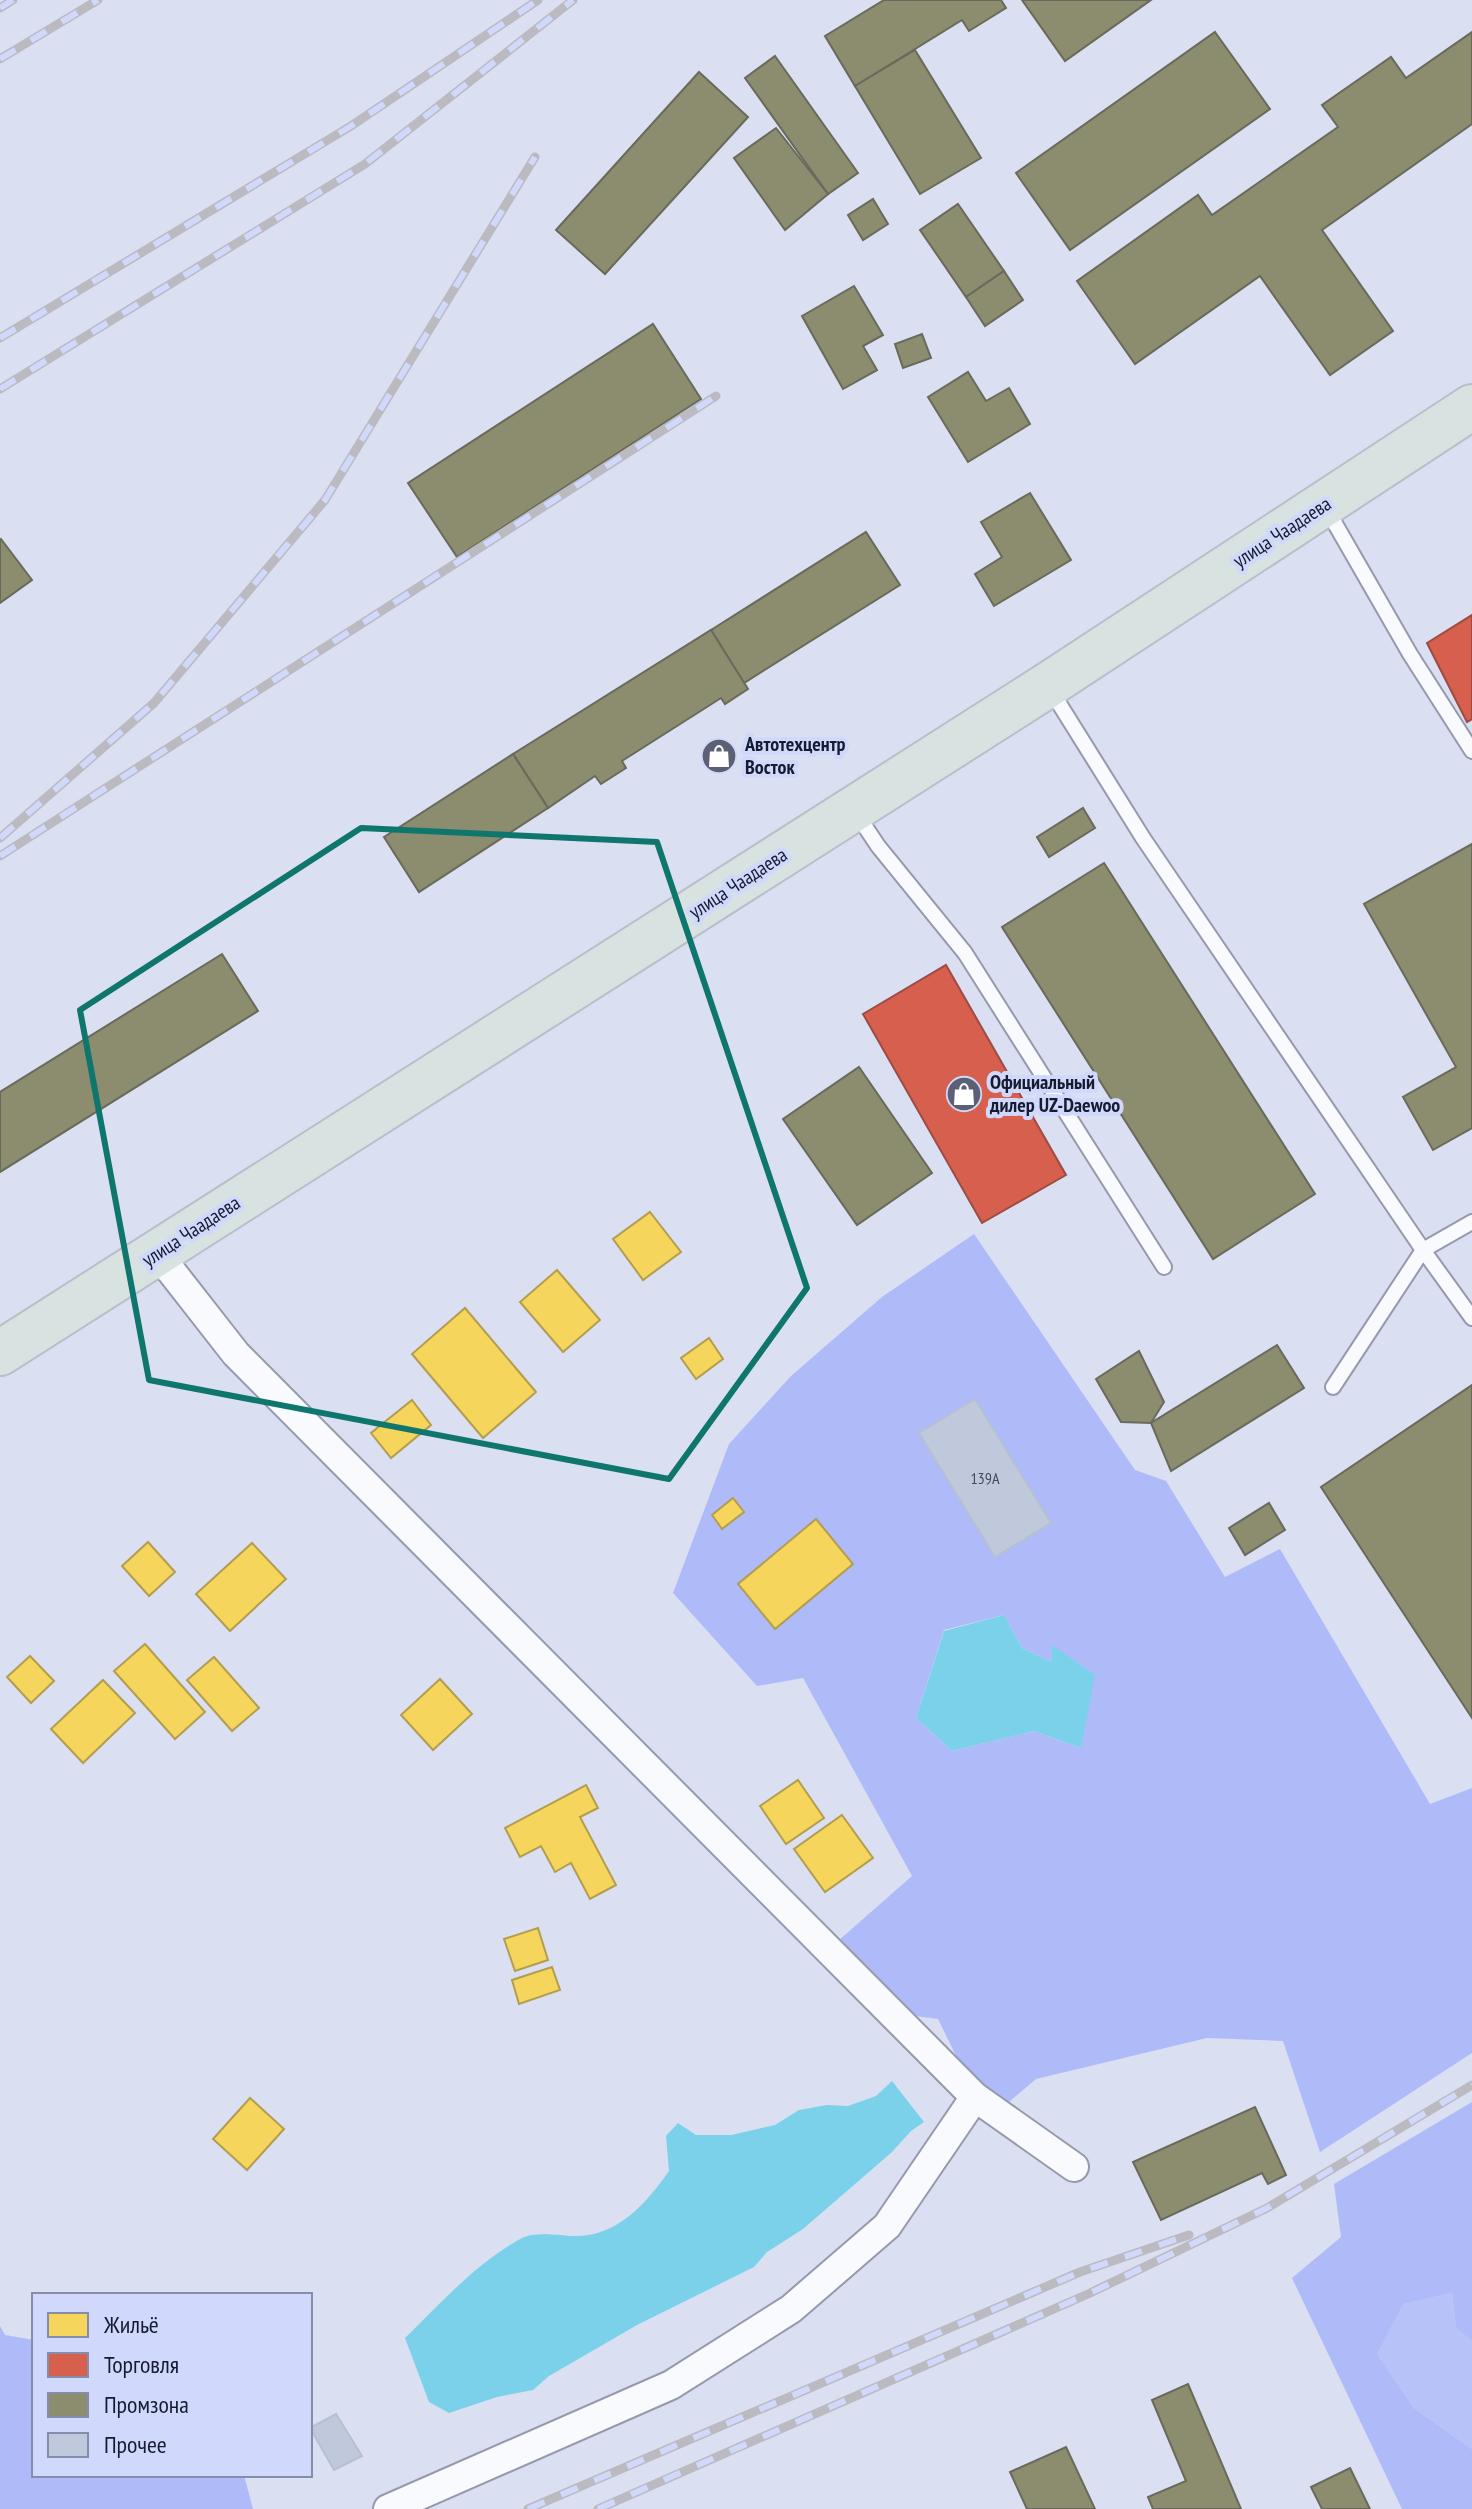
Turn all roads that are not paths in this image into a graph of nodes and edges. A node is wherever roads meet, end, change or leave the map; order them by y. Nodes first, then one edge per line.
1 (1472, 407) edge
2 (1324, 505) junction
3 (1048, 685) junction
4 (1472, 751) edge
5 (853, 809) junction
6 (1472, 1222) edge
7 (1423, 1250) junction
8 (157, 1253) junction
9 (1164, 1267) dead end
10 (1472, 1318) edge
11 (0, 1353) edge
12 (1333, 1387) dead end
13 (975, 2097) junction
14 (1074, 2167) dead end
15 (388, 2509) edge

1 - 2 main road, улица Чаадаева
2 - 3 main road, улица Чаадаева
2 - 4 lane
3 - 5 main road, улица Чаадаева
3 - 7 lane
5 - 8 main road, улица Чаадаева
5 - 9 lane
6 - 7 lane
7 - 10 lane
7 - 12 lane
8 - 11 main road, улица Чаадаева
8 - 13 street
13 - 14 street
13 - 15 street

